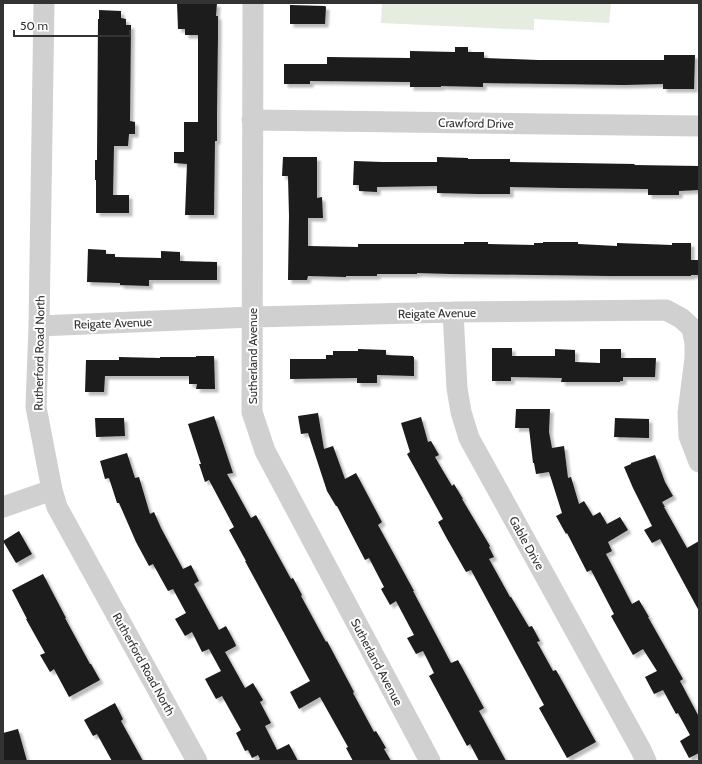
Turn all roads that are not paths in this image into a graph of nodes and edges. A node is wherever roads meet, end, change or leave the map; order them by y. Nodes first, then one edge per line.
1 (44, 3) edge
2 (253, 3) edge
3 (252, 120) junction
4 (699, 126) edge
5 (453, 312) junction
6 (252, 317) junction
7 (39, 326) junction
8 (699, 462) edge
9 (52, 490) junction
10 (3, 507) edge
11 (196, 761) edge
12 (430, 761) edge
13 (646, 761) edge

1 - 7 street, Rutherford Road North
2 - 3 street, Sutherland Avenue
3 - 4 street, Crawford Drive
3 - 6 street, Sutherland Avenue
5 - 6 street, Reigate Avenue
5 - 8 street, Reigate Avenue
5 - 13 street, Gable Drive
6 - 7 street, Reigate Avenue
6 - 12 street, Sutherland Avenue
7 - 9 street, Rutherford Road North
9 - 10 street
9 - 11 street, Rutherford Road North

